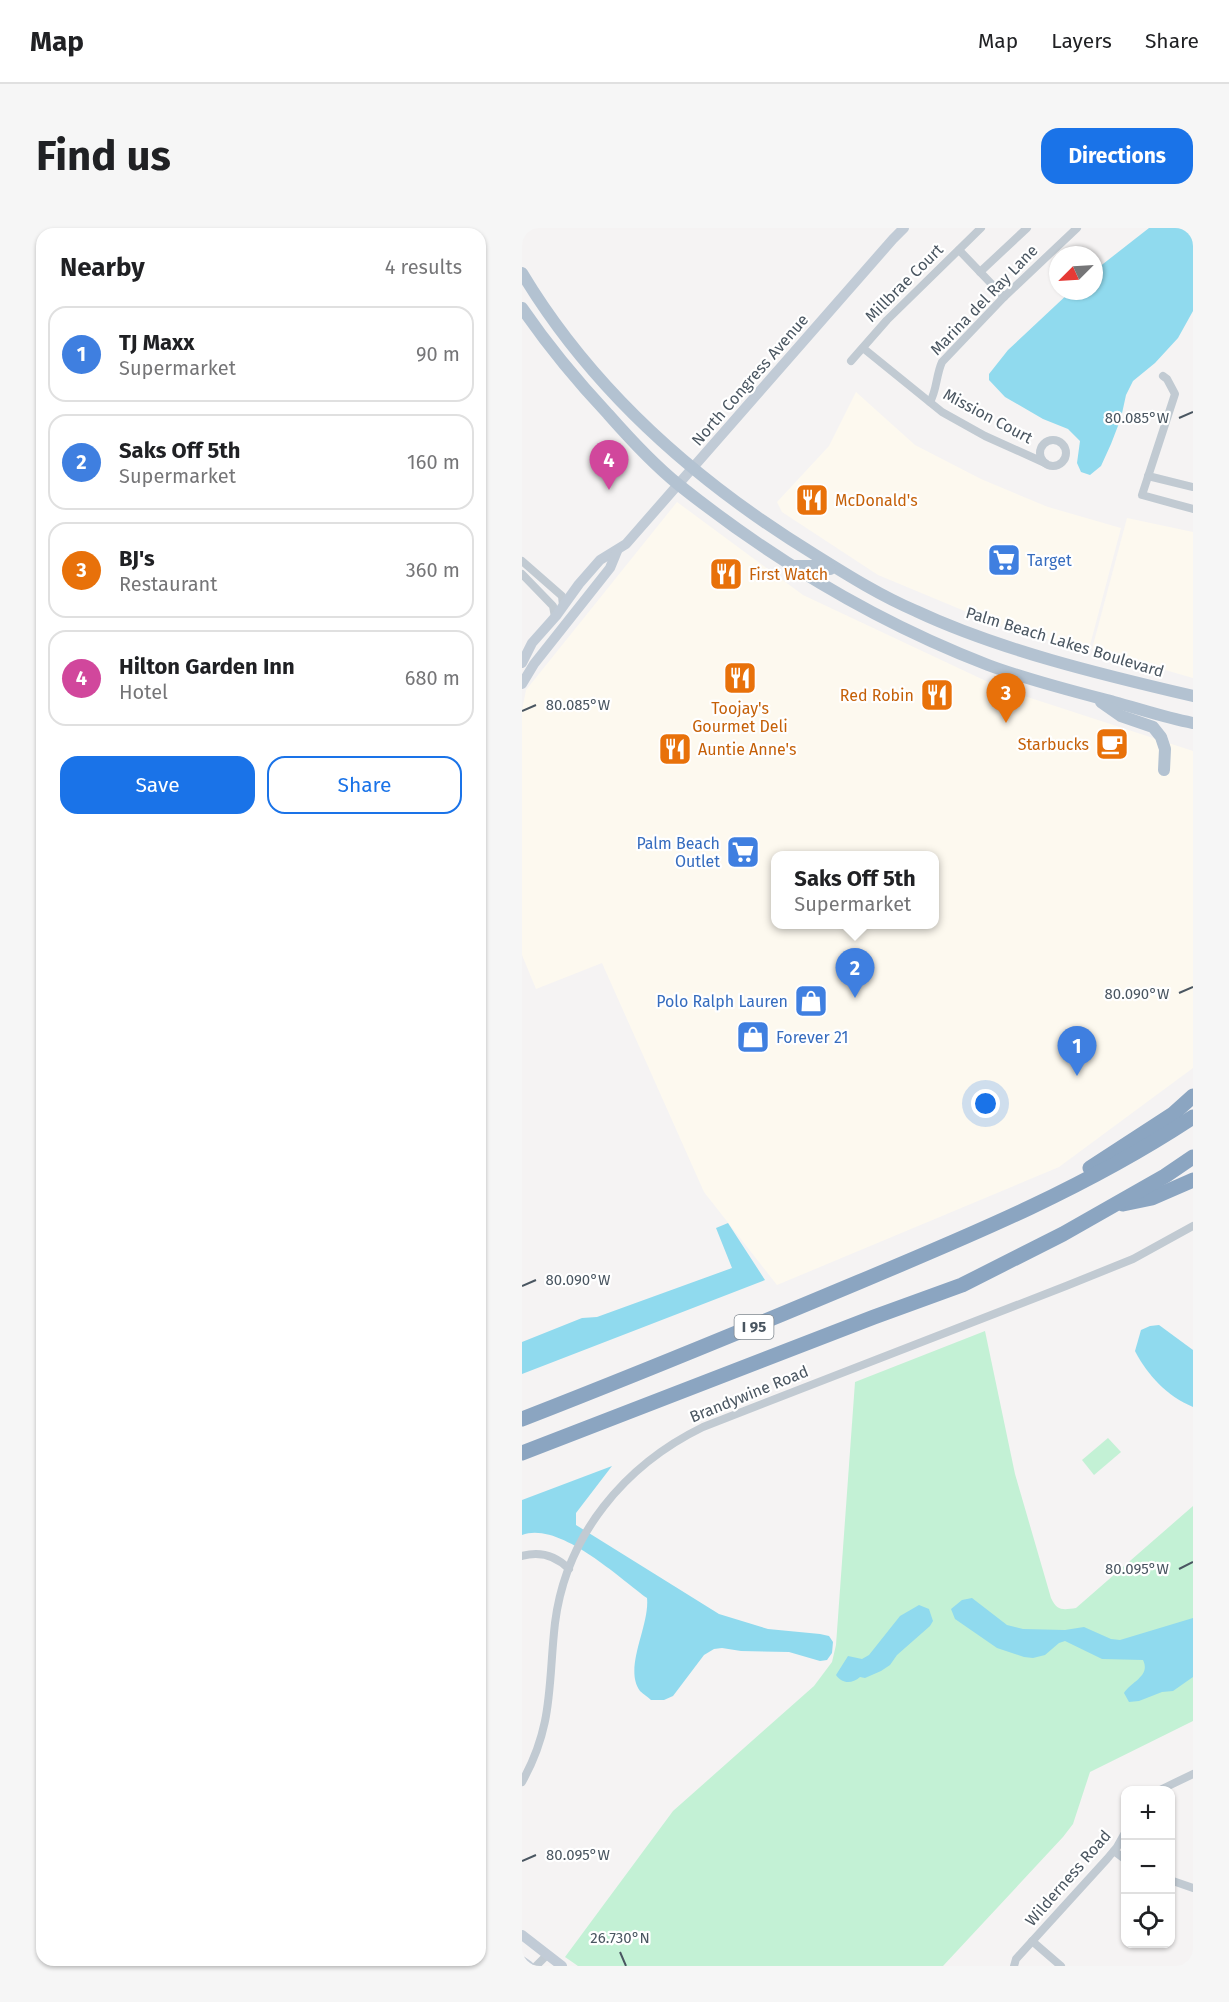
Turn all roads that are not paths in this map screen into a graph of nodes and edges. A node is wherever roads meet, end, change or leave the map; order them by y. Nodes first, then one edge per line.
1 (904, 228) edge
2 (981, 228) edge
3 (1027, 228) edge
4 (1077, 228) edge
5 (958, 250) junction
6 (981, 272) junction
7 (522, 273) edge
8 (1004, 297) junction
9 (522, 308) edge
10 (863, 348) junction
11 (851, 361) dead end
12 (1163, 376) dead end
13 (930, 402) junction
14 (1045, 463) dead end
15 (692, 468) junction
16 (1148, 476) junction
17 (678, 484) junction
18 (1193, 487) edge
19 (1193, 509) edge
20 (617, 551) junction
21 (522, 561) edge
22 (793, 566) junction
23 (522, 574) edge
24 (846, 574) junction
25 (563, 606) junction
26 (555, 617) junction
27 (562, 628) junction
28 (522, 663) edge
29 (522, 684) edge
30 (1193, 696) edge
31 (1095, 697) junction
32 (1193, 723) edge
33 (1164, 770) dead end
34 (1193, 1096) edge
35 (1193, 1117) edge
36 (1193, 1157) edge
37 (1193, 1180) edge
38 (1108, 1207) junction
39 (1193, 1226) edge
40 (984, 1230) junction
41 (522, 1419) edge
42 (522, 1453) edge
43 (522, 1556) edge
44 (569, 1569) junction
45 (1193, 1774) edge
46 (522, 1782) edge
47 (1170, 1786) edge
48 (1121, 1838) edge
49 (1114, 1851) junction
50 (1121, 1857) edge
51 (1175, 1882) edge
52 (1193, 1888) edge
53 (522, 1935) edge
54 (1032, 1941) junction
55 (547, 1955) junction
56 (522, 1961) edge
57 (529, 1966) edge
58 (536, 1966) edge
59 (562, 1966) edge
60 (1014, 1966) edge
61 (1061, 1966) edge

1 - 15 street, North Congress Avenue
2 - 5 street, Millbrae Court
3 - 6 street
4 - 8 street, Marina del Ray Lane
5 - 6 street
5 - 10 street, Millbrae Court
6 - 8 street
7 - 15 main road, Palm Beach Lakes Boulevard
8 - 13 street, Marina del Ray Lane
9 - 17 main road
10 - 11 street, Millbrae Court
10 - 13 street, Mission Court
12 - 16 street
13 - 14 street, Mission Court
15 - 17 street, North Congress Avenue
15 - 24 main road, Palm Beach Lakes Boulevard
16 - 18 street
16 - 19 street
17 - 20 street, North Congress Avenue
17 - 22 main road
20 - 25 street, North Congress Avenue
20 - 27 street, North Congress Avenue
21 - 25 street
22 - 24 main road
22 - 31 main road
23 - 26 street
24 - 30 main road, Palm Beach Lakes Boulevard
25 - 26 street, North Congress Avenue
25 - 27 street
26 - 28 street, North Congress Avenue
27 - 29 street, North Congress Avenue
31 - 32 main road
31 - 33 main road
34 - 40 highway
35 - 40 highway, I 95
36 - 38 highway, I 95
37 - 38 highway
38 - 42 highway, I 95
39 - 44 street, Brandywine Road
40 - 41 highway, I 95
43 - 44 street
44 - 46 street, Brandywine Road
45 - 47 street
48 - 49 street, Wilderness Road
49 - 50 street
49 - 54 street, Wilderness Road
51 - 52 street
53 - 55 street
54 - 60 street
54 - 61 street, Wilderness Road
55 - 58 street
55 - 59 street
56 - 57 street

